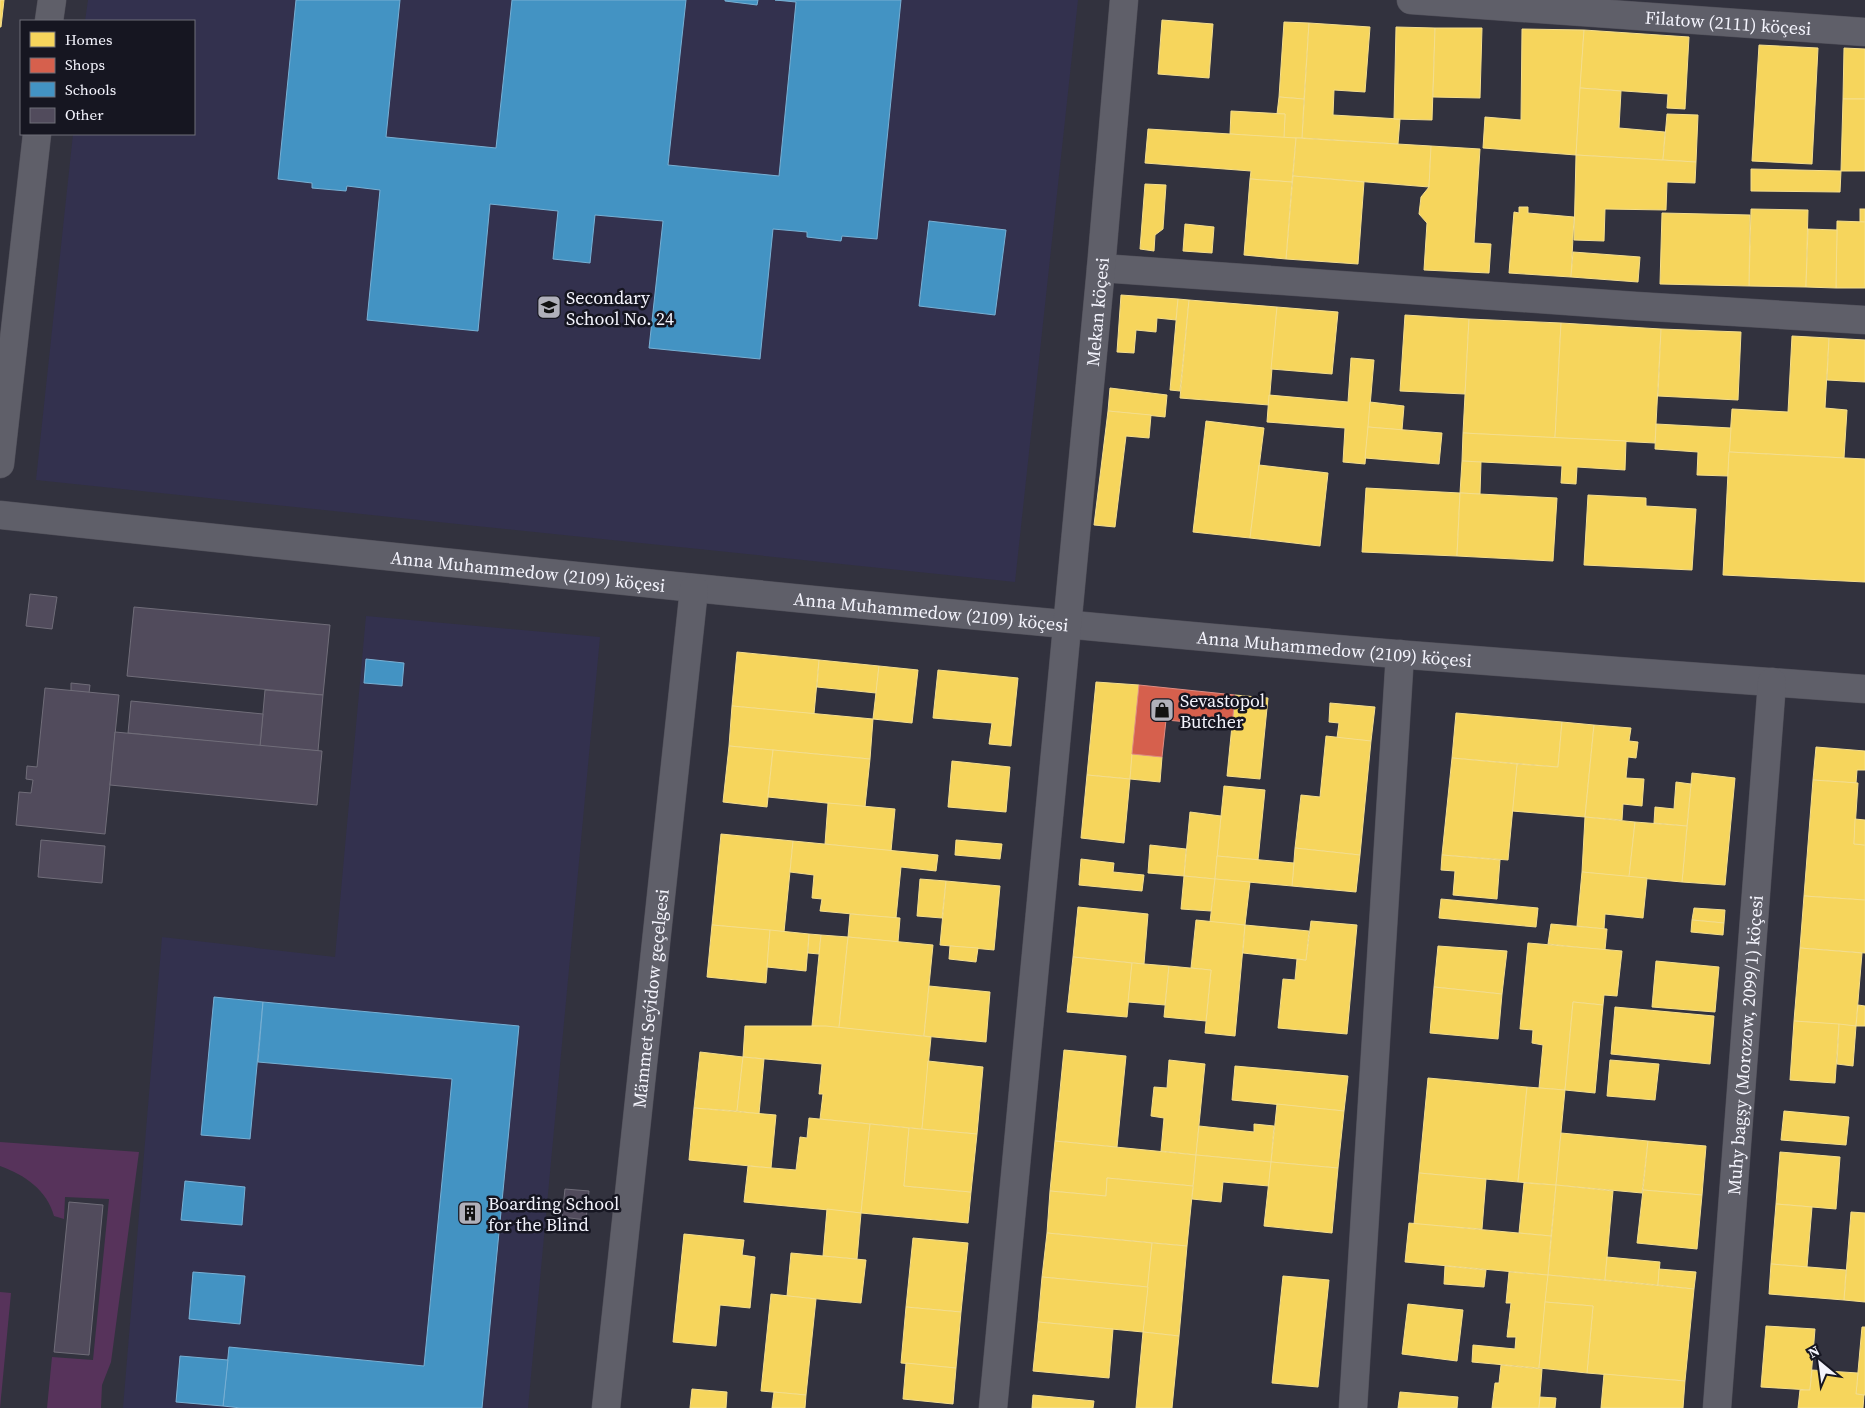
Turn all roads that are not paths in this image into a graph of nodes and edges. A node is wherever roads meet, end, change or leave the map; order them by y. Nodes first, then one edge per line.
1 (52, 0) edge
2 (1124, 0) edge
3 (1411, 0) edge
4 (50, 20) edge
5 (1865, 32) edge
6 (37, 135) edge
7 (1101, 268) junction
8 (1865, 320) edge
9 (0, 464) edge
10 (0, 515) edge
11 (694, 588) junction
12 (1067, 624) junction
13 (1400, 654) junction
14 (1772, 682) junction
15 (1865, 689) edge
16 (606, 1408) edge
17 (993, 1408) edge
18 (1353, 1408) edge
19 (1717, 1408) edge

1 - 4 street
2 - 7 street, Mekan köçesi
3 - 5 street, Filatow (2111) köçesi
6 - 9 street
7 - 8 street
7 - 12 street, Mekan köçesi
10 - 11 street, Anna Muhammedow (2109) köçesi
11 - 12 street, Anna Muhammedow (2109) köçesi
11 - 16 street, Mämmet Seýidow geçelgesi
12 - 13 street, Anna Muhammedow (2109) köçesi
12 - 17 street, Mekan köçesi
13 - 14 street, Anna Muhammedow (2109) köçesi
13 - 18 street
14 - 15 street, Anna Muhammedow (2109) köçesi
14 - 19 street, Muhy bagşy (Morozow, 2099/1) köçesi

